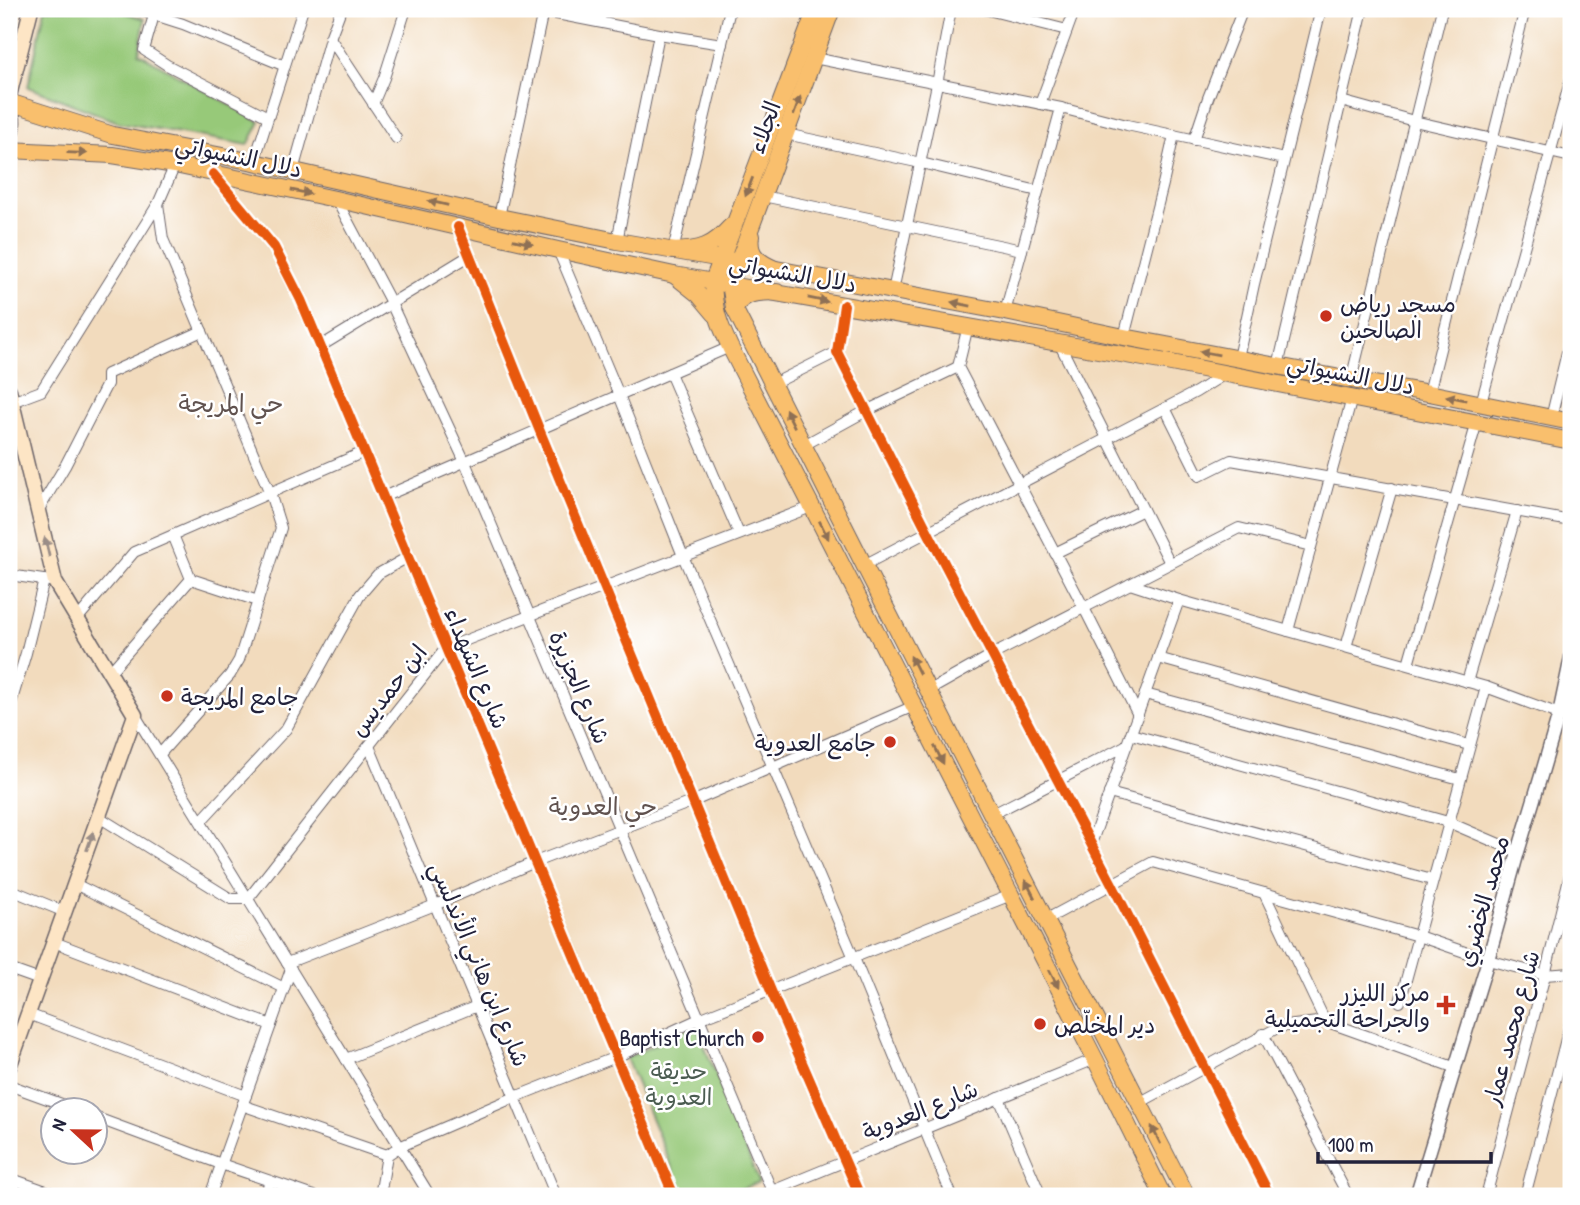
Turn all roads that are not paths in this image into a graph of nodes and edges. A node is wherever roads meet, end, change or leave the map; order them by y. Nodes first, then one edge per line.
1 (31, 9) edge
2 (136, 9) edge
3 (180, 9) edge
4 (303, 9) edge
5 (341, 9) edge
6 (406, 9) edge
7 (531, 9) edge
8 (602, 9) edge
9 (730, 9) edge
10 (816, 9) edge
11 (832, 9) edge
12 (951, 9) edge
13 (984, 9) edge
14 (1075, 9) edge
15 (1243, 9) edge
16 (1321, 9) edge
17 (1363, 9) edge
18 (1442, 9) edge
19 (1525, 9) edge
20 (544, 11) junction
21 (154, 15) junction
22 (176, 22) junction
23 (599, 22) junction
24 (1067, 30) junction
25 (659, 34) junction
26 (330, 38) junction
27 (722, 44) junction
28 (814, 58) junction
29 (285, 66) junction
30 (1571, 78) edge
31 (937, 84) junction
32 (9, 96) edge
33 (1341, 101) junction
34 (9, 104) edge
35 (373, 104) junction
36 (1040, 104) junction
37 (1061, 108) junction
38 (268, 117) junction
39 (1414, 121) junction
40 (786, 134) junction
41 (1174, 135) junction
42 (9, 138) edge
43 (396, 138) dead end
44 (1492, 138) junction
45 (1194, 140) junction
46 (9, 150) edge
47 (1551, 152) junction
48 (1571, 157) edge
49 (1284, 159) junction
50 (254, 162) junction
51 (921, 163) junction
52 (175, 165) junction
53 (293, 171) junction
54 (213, 174) junction
55 (1038, 191) junction
56 (763, 196) junction
57 (335, 199) junction
58 (158, 204) junction
59 (499, 217) junction
60 (737, 218) junction
61 (754, 220) junction
62 (458, 227) junction
63 (907, 227) junction
64 (617, 241) junction
65 (558, 250) junction
66 (1022, 250) junction
67 (673, 251) junction
68 (469, 256) junction
69 (722, 259) junction
70 (739, 262) junction
71 (775, 268) junction
72 (674, 275) junction
73 (713, 281) junction
74 (730, 284) junction
75 (893, 291) junction
76 (777, 292) junction
77 (391, 304) junction
78 (844, 305) junction
79 (734, 308) junction
80 (1005, 312) junction
81 (716, 316) junction
82 (968, 326) junction
83 (202, 331) junction
84 (1571, 336) edge
85 (1124, 337) junction
86 (1059, 343) junction
87 (321, 346) junction
88 (730, 347) junction
89 (836, 352) junction
90 (1238, 358) junction
91 (1278, 366) junction
92 (958, 367) junction
93 (670, 373) junction
94 (1226, 374) junction
95 (1351, 380) junction
96 (773, 384) junction
97 (1429, 393) junction
98 (619, 395) junction
99 (1352, 398) junction
100 (10, 399) edge
101 (1481, 403) junction
102 (1165, 408) junction
103 (866, 411) junction
104 (1551, 418) junction
105 (1477, 422) junction
106 (1571, 422) edge
107 (539, 429) junction
108 (1107, 439) junction
109 (1571, 441) edge
110 (804, 445) junction
111 (364, 452) junction
112 (465, 462) junction
113 (1331, 477) junction
114 (1019, 484) junction
115 (1392, 488) junction
116 (270, 493) junction
117 (383, 497) junction
118 (1455, 500) junction
119 (811, 506) junction
120 (1143, 510) junction
121 (38, 511) junction
122 (1517, 511) junction
123 (1571, 522) edge
124 (928, 532) junction
125 (739, 534) junction
126 (173, 535) junction
127 (1311, 546) junction
128 (1055, 553) junction
129 (683, 556) junction
130 (408, 557) junction
131 (1170, 563) junction
132 (863, 565) junction
133 (9, 575) edge
134 (191, 579) junction
135 (50, 581) junction
136 (1130, 584) junction
137 (605, 586) junction
138 (1179, 600) junction
139 (258, 601) junction
140 (1084, 608) junction
141 (529, 616) junction
142 (78, 618) junction
143 (1288, 631) junction
144 (1346, 647) junction
145 (446, 648) junction
146 (992, 655) junction
147 (1571, 657) edge
148 (1158, 658) junction
149 (1408, 664) junction
150 (110, 672) junction
151 (1467, 682) junction
152 (1486, 687) junction
153 (928, 691) junction
154 (1145, 694) junction
155 (914, 706) junction
156 (9, 710) edge
157 (1565, 714) edge
158 (135, 715) junction
159 (1138, 715) junction
160 (1131, 734) junction
161 (1127, 745) junction
162 (369, 746) junction
163 (1469, 746) junction
164 (160, 754) junction
165 (773, 766) junction
166 (1460, 779) junction
167 (1057, 780) junction
168 (1109, 793) junction
169 (694, 802) junction
170 (991, 815) junction
171 (99, 817) junction
172 (201, 821) junction
173 (1448, 822) junction
174 (619, 829) junction
175 (1091, 844) junction
176 (1518, 852) junction
177 (535, 862) junction
178 (1571, 870) edge
179 (1432, 880) junction
180 (75, 884) junction
181 (1112, 884) junction
182 (9, 889) edge
183 (1264, 893) junction
184 (1011, 895) junction
185 (248, 899) junction
186 (435, 905) junction
187 (65, 912) junction
188 (1045, 920) junction
189 (1418, 936) junction
190 (54, 942) junction
191 (854, 958) junction
192 (1488, 960) junction
193 (289, 966) junction
194 (9, 969) edge
195 (1571, 973) edge
196 (1545, 975) junction
197 (40, 980) junction
198 (284, 988) junction
199 (771, 991) junction
200 (1400, 1002) dead end
201 (477, 1006) junction
202 (28, 1014) junction
203 (699, 1019) junction
204 (1571, 1020) edge
205 (1325, 1021) junction
206 (271, 1025) junction
207 (1263, 1034) junction
208 (616, 1058) junction
209 (10, 1059) edge
210 (346, 1059) junction
211 (1095, 1059) junction
212 (1205, 1067) junction
213 (1456, 1068) junction
214 (9, 1085) edge
215 (38, 1096) edge
216 (515, 1097) junction
217 (999, 1098) junction
218 (244, 1101) junction
219 (1139, 1103) junction
220 (108, 1122) edge
221 (924, 1129) junction
222 (399, 1147) junction
223 (387, 1155) junction
224 (845, 1161) junction
225 (221, 1164) junction
226 (9, 1178) edge
227 (269, 1181) junction
228 (773, 1194) edge
229 (60, 1196) edge
230 (210, 1196) edge
231 (267, 1196) edge
232 (314, 1196) edge
233 (380, 1196) edge
234 (430, 1196) edge
235 (556, 1196) edge
236 (674, 1196) edge
237 (760, 1196) edge
238 (860, 1196) edge
239 (952, 1196) edge
240 (1041, 1196) edge
241 (1163, 1196) edge
242 (1187, 1196) edge
243 (1270, 1196) edge
244 (1348, 1196) edge
245 (1416, 1196) edge
246 (1486, 1196) edge
247 (1525, 1196) edge

1 - 32 main road
2 - 21 street
3 - 22 street
4 - 29 street
5 - 26 street
6 - 35 street
7 - 20 street
8 - 23 street
9 - 27 street
10 -> 60 main road, الجلاء
11 - 28 main road, الجلاء
12 - 31 street
13 - 24 street
14 - 24 street
15 - 45 street
16 - 49 street
17 - 33 street
18 - 39 street
19 - 44 street
20 - 23 street
20 - 59 street
21 - 22 street
21 - 38 street
22 - 29 street
23 - 25 street
24 - 36 street
25 - 27 street
25 - 64 street
26 - 35 street
26 - 53 street
27 - 67 street
28 - 31 street
40 -> 28 main road, الجلاء
29 - 38 street
30 - 47 street
31 - 36 street
31 - 51 street
33 - 39 street
33 - 91 street
34 - 42 main road
34 - 50 main road, دلال النشيواتي
35 - 43 street
36 - 37 street
37 - 41 street
37 - 55 street
38 - 50 street
39 - 44 street
39 - 95 street
40 - 51 street
40 - 56 main road, الجلاء
41 - 45 street
41 - 85 street
44 - 47 street
44 - 97 street
45 - 49 street
46 -> 52 main road, دلال النشيواتي
47 - 48 street
47 - 101 street
49 - 90 street
50 - 53 main road, دلال النشيواتي
51 - 55 street
51 - 63 street
52 - 54 main road, دلال النشيواتي
52 - 58 street
59 -> 53 main road, دلال النشيواتي
54 -> 57 main road, دلال النشيواتي
54 - 87 street, شارع الشهداء
55 - 66 street
56 - 61 main road, الجلاء
56 - 63 street
57 - 62 main road, دلال النشيواتي
57 - 77 street, شارع الجزيرة
58 - 83 street
58 - 100 street
59 - 64 main road, دلال النشيواتي
60 - 67 main road
60 - 69 main road, الجلاء
61 - 70 main road, الجلاء
61 - 71 main road
62 -> 65 main road, دلال النشيواتي
62 - 68 street
63 - 66 street
63 - 75 street
64 - 67 main road, دلال النشيواتي
65 - 72 main road, دلال النشيواتي
65 - 98 street
66 - 80 street
67 - 69 main road, دلال النشيواتي
68 - 77 street
68 - 107 street
69 - 70 main road, دلال النشيواتي
69 - 73 main road, الجلاء
70 - 71 main road, دلال النشيواتي
70 - 74 main road, الجلاء
71 - 75 main road, دلال النشيواتي
72 - 73 main road, دلال النشيواتي
72 - 81 main road
73 - 74 main road, دلال النشيواتي
73 - 81 main road
74 - 76 main road, دلال النشيواتي
74 - 79 main road
80 -> 75 main road, دلال النشيواتي
76 -> 78 main road, دلال النشيواتي
76 - 79 main road
77 - 87 street
77 - 112 street, شارع الجزيرة
78 - 82 main road, دلال النشيواتي
78 - 89 street
79 - 96 main road
80 - 85 main road, دلال النشيواتي
81 - 88 main road
82 - 86 main road, دلال النشيواتي
82 - 92 street
83 - 116 street
83 - 121 street
84 - 104 street
90 -> 85 main road, دلال النشيواتي
86 - 94 main road, دلال النشيواتي
86 - 108 street
87 - 111 street, شارع الشهداء
88 - 93 street
88 - 119 main road
89 - 96 street
89 - 103 street
90 - 91 main road, دلال النشيواتي
91 - 95 main road, دلال النشيواتي
92 - 103 street
92 - 114 street
93 - 98 street
93 - 125 street
94 - 99 main road, دلال النشيواتي
94 - 102 street
95 - 97 main road, دلال النشيواتي
110 -> 96 main road
101 -> 97 main road, دلال النشيواتي
98 - 107 street
98 - 129 street
99 - 105 main road, دلال النشيواتي
99 - 113 street
100 - 121 main road
101 - 104 main road, دلال النشيواتي
102 - 108 street
102 - 113 street
103 - 110 street
103 - 124 street
104 - 106 main road, دلال النشيواتي
105 - 109 main road, دلال النشيواتي
105 - 118 street
107 - 112 street
107 - 137 street
108 - 114 street
108 - 120 street
110 - 132 main road
111 - 116 street
111 - 117 street, شارع الشهداء
112 - 117 street
112 - 141 street, شارع الجزيرة
113 - 115 street
113 - 127 street
114 - 124 street
114 - 128 street
115 - 118 street
115 - 144 street
116 - 126 street
116 - 139 street
117 - 130 street, شارع الشهداء
118 - 122 street
118 - 149 street
119 - 125 street, ابن حمديس
119 -> 155 main road
120 - 128 street
120 - 131 street
135 -> 121 main road
122 - 123 street
122 - 151 street
124 - 132 street
124 - 146 street
125 - 129 street, ابن حمديس
126 - 134 street
126 - 142 street
127 - 131 street
127 - 143 street
128 - 140 street
129 - 137 street, ابن حمديس
129 - 165 street
130 - 145 street, شارع الشهداء
130 - 172 street
131 - 136 street
153 -> 132 main road
133 - 135 street
134 - 139 street
134 - 150 street
135 - 142 main road
135 - 156 street
136 - 138 street
136 - 140 street
137 - 141 street, ابن حمديس
137 - 169 street
138 - 143 street
138 - 148 street
139 - 164 street
140 - 146 street
140 - 159 street
141 - 145 street, ابن حمديس
141 - 174 street, شارع الجزيرة
142 - 150 main road
143 - 144 street
144 - 149 street
145 - 162 street, ابن حمديس
145 - 177 street, شارع الشهداء
146 - 153 street
146 - 167 street
147 - 157 street, محمد الخضري
148 - 154 street
148 - 163 street
149 - 151 street
150 - 158 main road
151 - 152 street
152 - 157 street
152 - 163 street
153 - 170 main road
154 - 159 street
154 - 166 street
155 - 165 street
155 -> 184 main road
157 - 176 street, محمد الخضري
158 - 164 street
158 - 171 main road
159 - 160 street
160 - 161 street
160 - 173 street
161 - 167 street
161 - 168 street
162 - 185 street, ابن حمديس
162 - 186 street, شارع ابن هاني الأندلسي
163 - 166 street
164 - 172 street
165 - 169 street
165 - 191 street
166 - 173 street
167 - 170 street
167 - 175 street
168 - 175 street
168 - 179 street
169 - 174 street
169 - 199 street
188 -> 170 main road
180 -> 171 main road
171 - 185 street
172 - 185 street
173 - 176 street
173 - 179 street
174 - 177 street
174 - 203 street, شارع الجزيرة
175 - 181 street
176 - 192 street, محمد الخضري
177 - 186 street
177 - 208 street, شارع الشهداء
178 - 196 street, شارع محمد عمار
179 - 189 street
180 - 187 main road
180 - 198 street
181 - 183 street
181 - 188 street
181 - 212 street
182 - 187 street
183 - 189 street
183 - 205 street
184 - 191 street
184 -> 211 main road
185 - 193 street
186 - 193 street
186 - 201 street, شارع ابن هاني الأندلسي
187 - 190 main road
188 - 219 main road
189 - 192 street
189 - 200 street
190 - 197 main road
190 - 206 street
191 - 199 street
191 - 221 street
192 - 196 street
192 - 213 street, محمد الخضري
193 - 198 street
193 - 210 street
194 - 197 street
195 - 196 street
196 - 246 street, شارع محمد عمار
197 - 202 main road
198 - 206 street
199 - 203 street
199 - 224 street
201 - 210 street
201 - 216 street, شارع ابن هاني الأندلسي
202 - 209 main road
202 - 218 street
203 - 208 street
203 - 228 street, شارع الجزيرة
204 - 247 street
205 - 207 street
205 - 213 street
206 - 218 street
207 - 212 street
207 - 244 street
208 - 216 street
208 - 236 street, شارع الشهداء
210 - 222 street
211 - 217 street, شارع العدوية
211 - 241 main road
212 - 219 street
212 - 243 street
213 - 245 street, محمد الخضري
214 - 215 street
216 - 222 street
216 - 235 street, شارع ابن هاني الأندلسي
217 - 221 street, شارع العدوية
217 - 240 street
218 - 223 street
218 - 225 street
242 -> 219 main road
220 - 225 street
221 - 224 street, شارع العدوية
221 - 239 street
222 - 223 street
222 - 234 street
223 - 233 street
224 - 228 street, شارع العدوية
224 - 238 street
225 - 227 street
225 - 230 street
226 - 229 street
227 - 231 street
227 - 232 street
228 - 237 street, شارع العدوية

